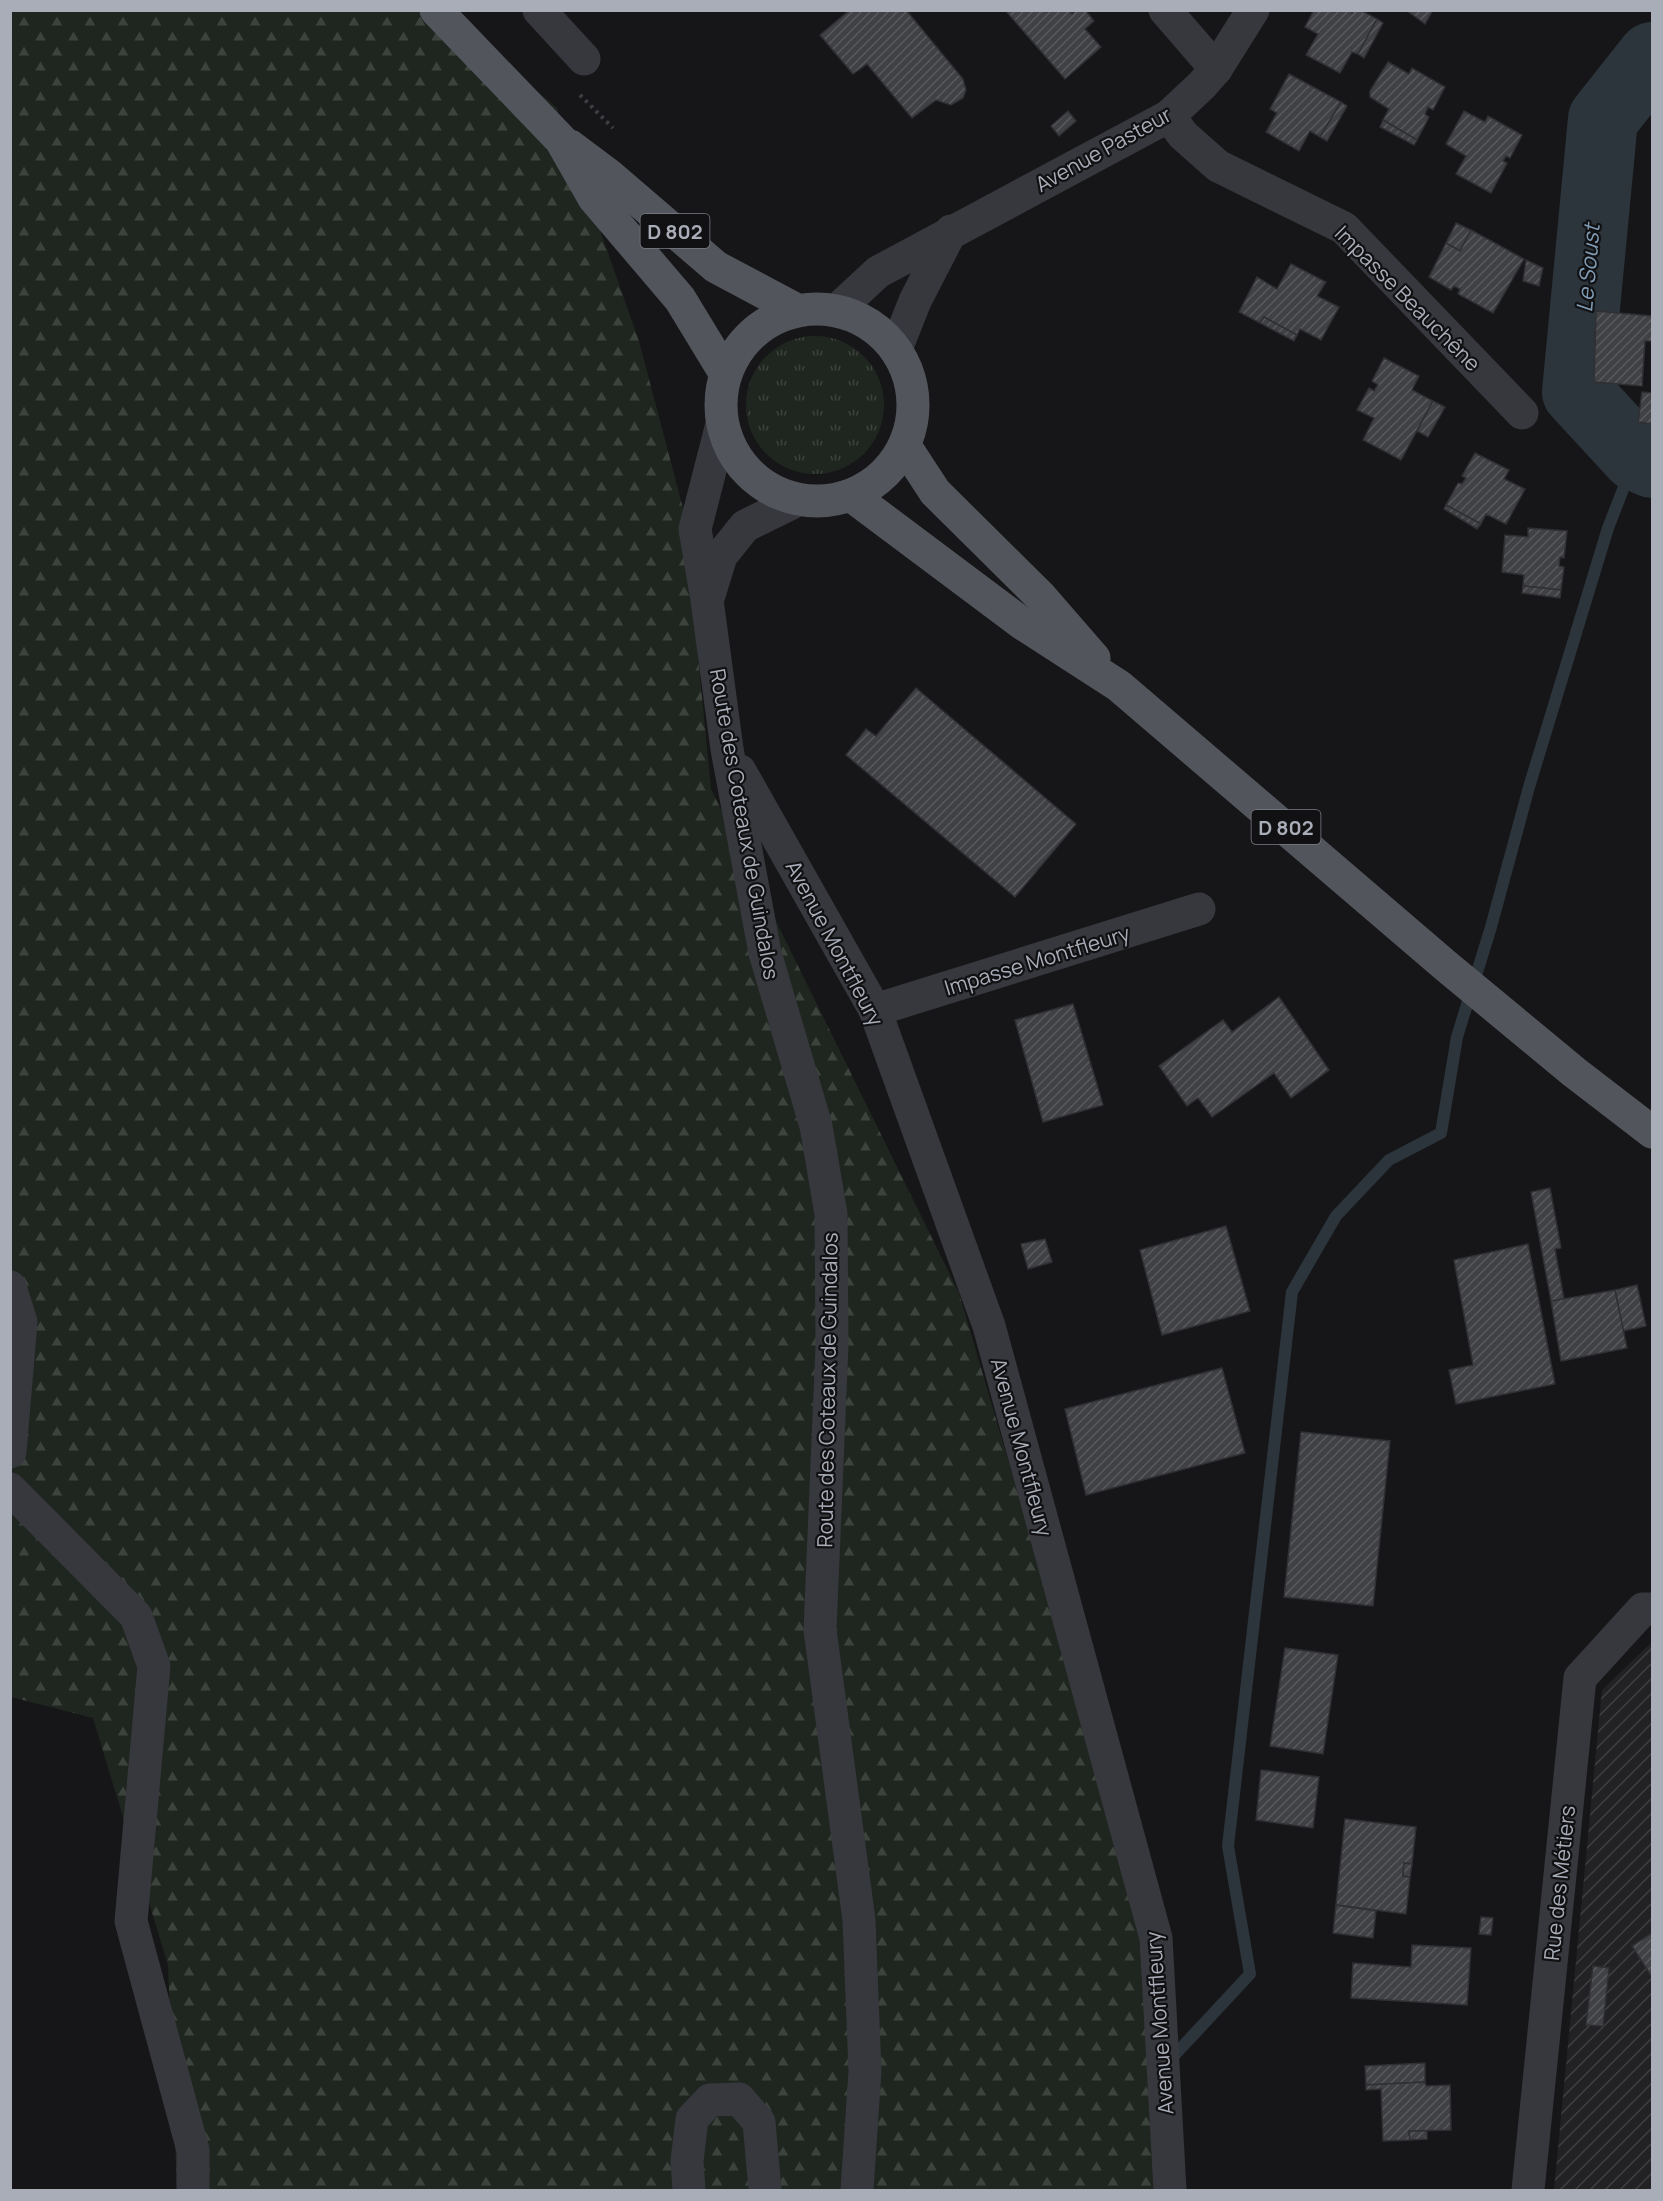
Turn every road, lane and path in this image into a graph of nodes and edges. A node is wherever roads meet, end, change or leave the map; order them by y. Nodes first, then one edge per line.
1 (436, 10) edge
2 (539, 10) edge
3 (1165, 10) edge
4 (1253, 10) edge
5 (584, 59) dead end
6 (1216, 69) junction
7 (1169, 116) junction
8 (561, 140) junction
9 (951, 231) junction
10 (796, 310) junction
11 (837, 310) junction
12 (896, 349) junction
13 (725, 373) junction
14 (1522, 413) dead end
15 (722, 424) junction
16 (905, 446) junction
17 (852, 496) junction
18 (798, 500) junction
19 (707, 600) junction
20 (1119, 686) junction
21 (727, 749) junction
22 (1199, 909) dead end
23 (875, 1010) junction
24 (1653, 1132) edge
25 (10, 1287) edge
26 (10, 1452) edge
27 (10, 1489) edge
28 (1653, 1608) edge
29 (193, 2190) edge
30 (689, 2190) edge
31 (765, 2190) edge
32 (857, 2190) edge
33 (1170, 2190) edge
34 (1528, 2190) edge

1 - 8 main road, D 802
2 - 5 street
3 - 6 street
4 - 6 street, Avenue Pasteur
6 - 7 street, Avenue Pasteur
7 - 9 street, Avenue Pasteur
7 - 14 street, Impasse Beauchêne
8 - 10 main road, D 802
8 - 13 main road, D 802
9 - 11 street, Avenue Pasteur
9 - 12 street
10 - 11 main road
10 - 13 main road
11 - 12 main road
12 - 16 main road
13 - 15 main road
15 - 18 main road
15 - 19 street, Route des Coteaux de Guindalos
16 - 17 main road
16 - 20 main road, D 802
17 - 18 main road
17 - 20 main road, D 802
18 - 19 street, Route des Coteaux de Guindalos
19 - 21 street, Route des Coteaux de Guindalos
20 - 24 main road, D 802
21 - 23 street, Avenue Montfleury
21 - 32 street, Route des Coteaux de Guindalos
22 - 23 street, Impasse Montfleury
23 - 33 street, Avenue Montfleury
25 - 26 street
27 - 29 street
28 - 34 street, Rue des Métiers
30 - 31 street

